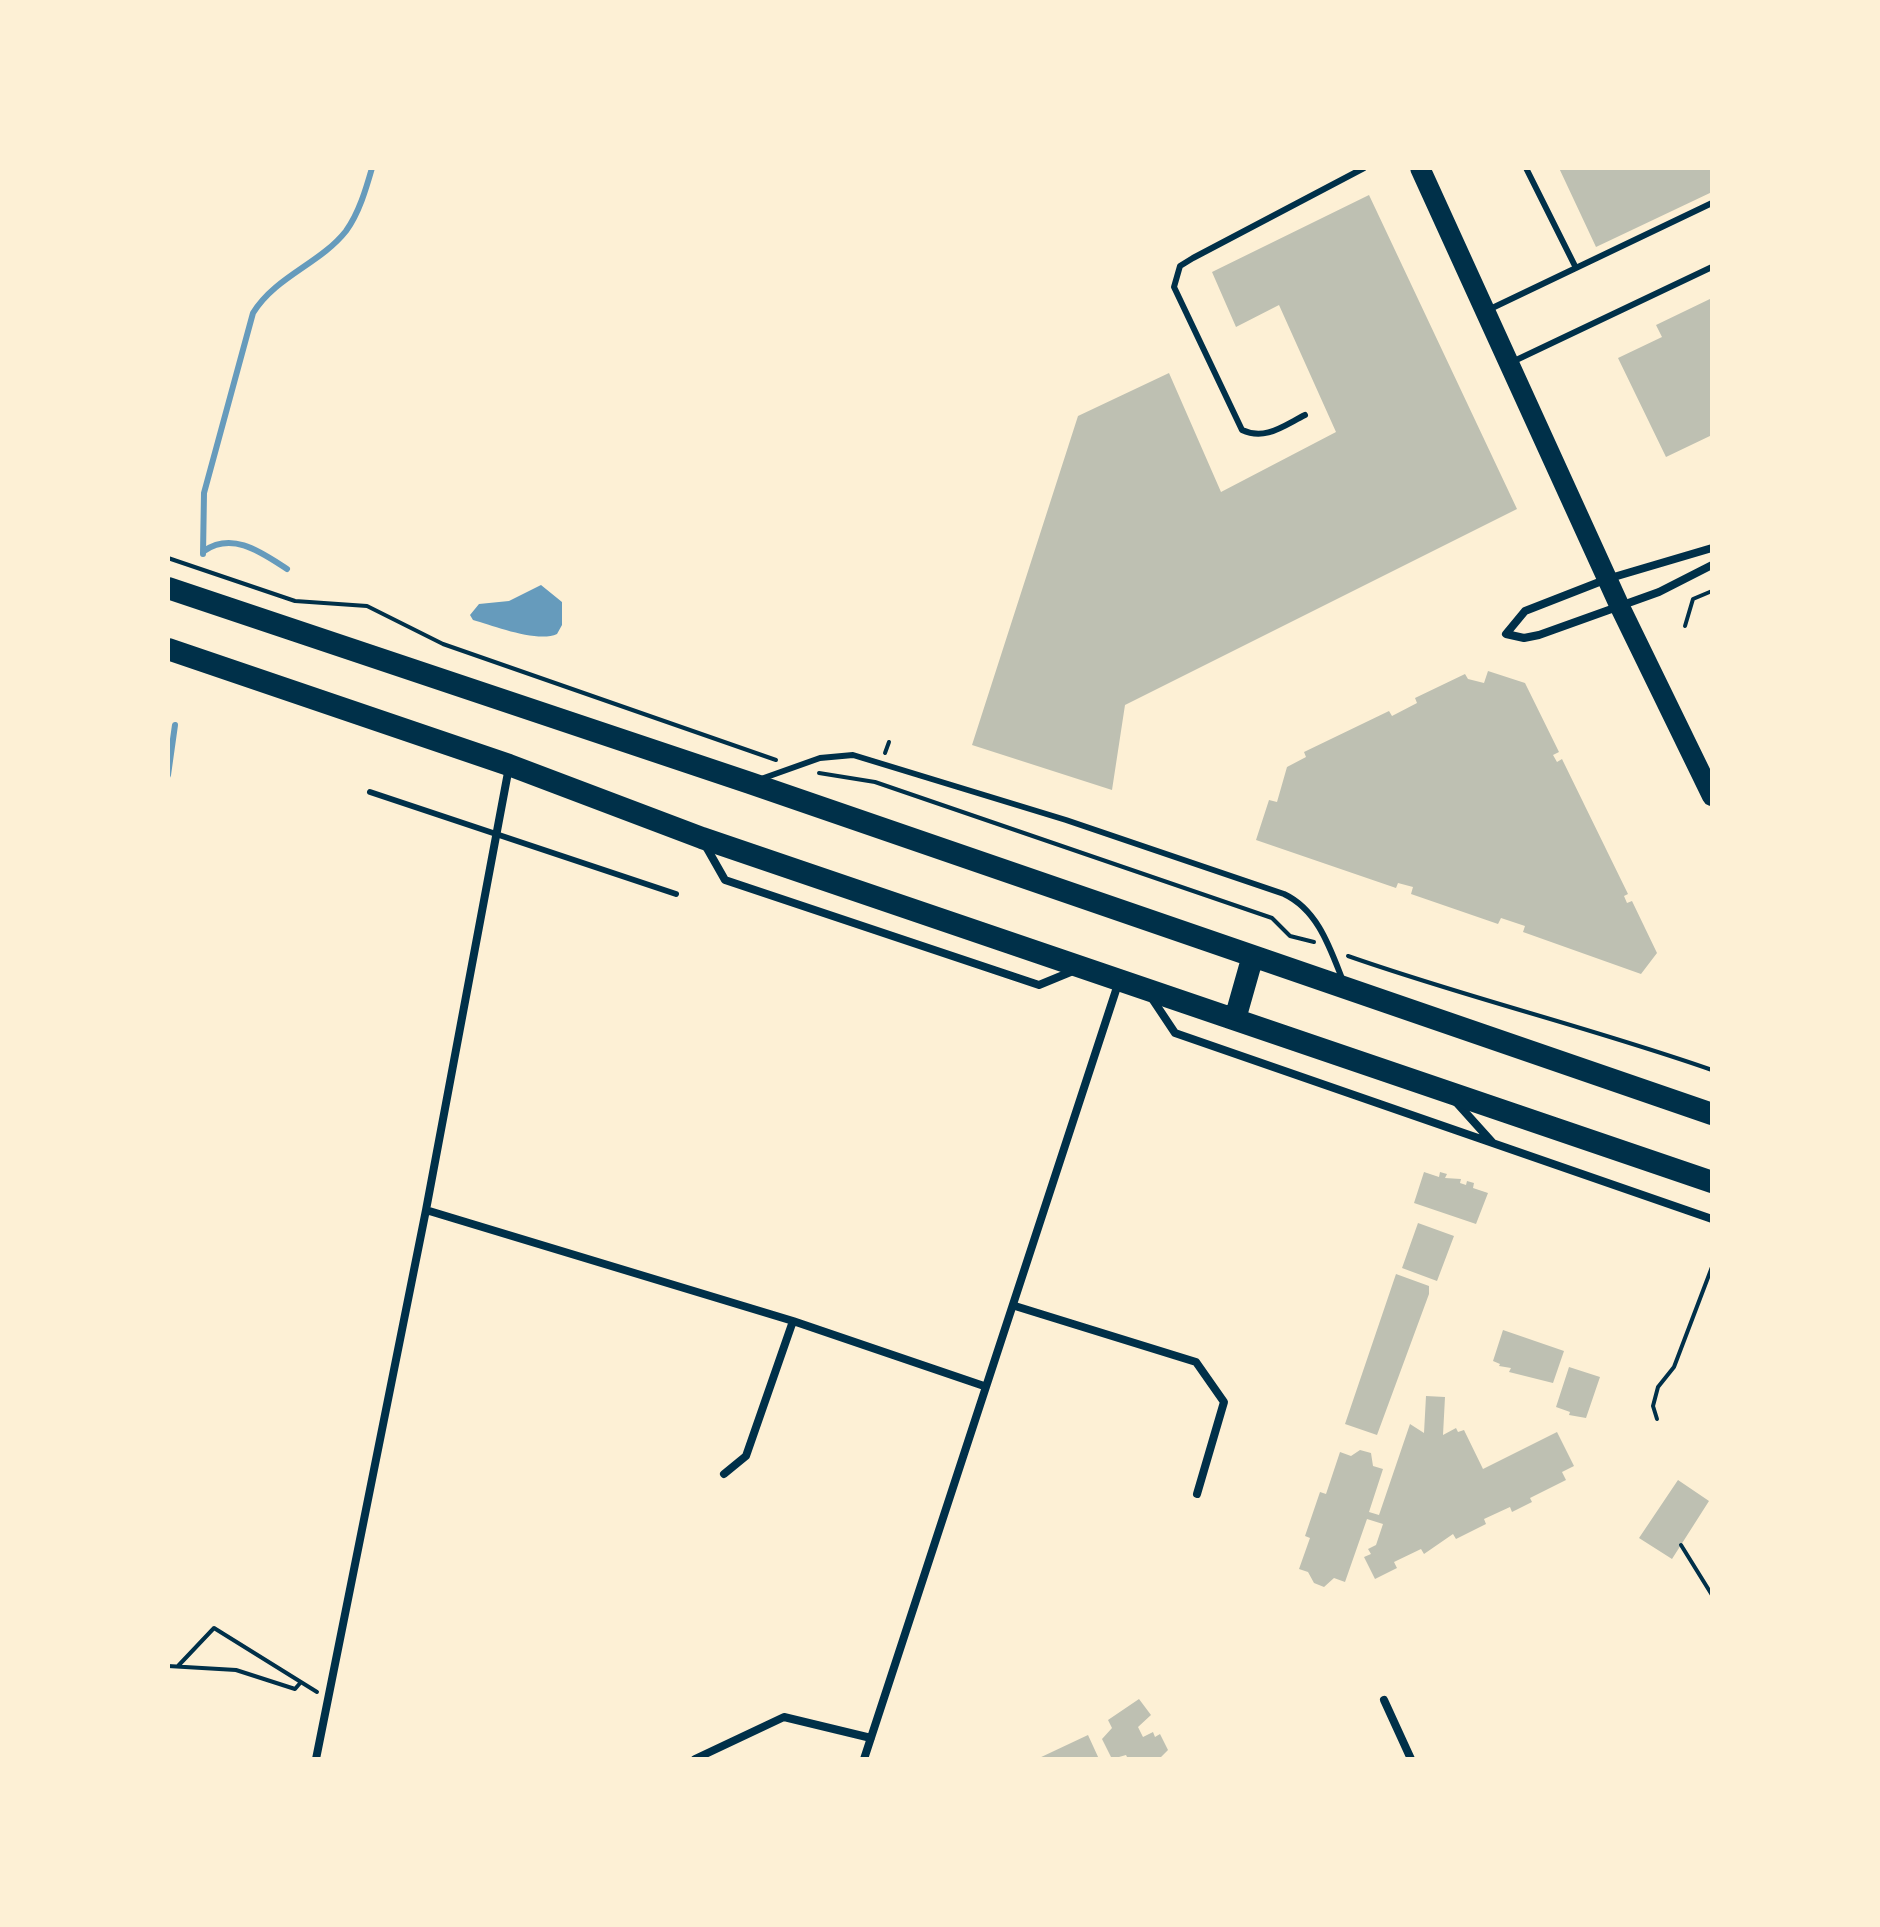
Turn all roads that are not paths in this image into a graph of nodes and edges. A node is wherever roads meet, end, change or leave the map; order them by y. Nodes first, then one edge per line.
1 (1364, 168) edge
2 (1420, 168) edge
3 (1526, 168) edge
4 (1712, 203) edge
5 (1712, 267) edge
6 (1576, 268) junction
7 (1485, 312) junction
8 (1509, 363) junction
9 (1305, 415) dead end
10 (1712, 548) edge
11 (1712, 565) edge
12 (1607, 579) junction
13 (168, 588) edge
14 (1620, 607) junction
15 (168, 649) edge
16 (509, 765) junction
17 (750, 783) junction
18 (370, 792) dead end
19 (1712, 796) edge
20 (497, 834) junction
21 (702, 838) junction
22 (676, 894) dead end
23 (1252, 959) junction
24 (1081, 967) junction
25 (1120, 980) junction
26 (1145, 989) junction
27 (1347, 991) junction
28 (1235, 1019) junction
29 (1447, 1091) junction
30 (1712, 1114) edge
31 (1492, 1143) junction
32 (1712, 1182) edge
33 (426, 1210) junction
34 (1712, 1219) edge
35 (1015, 1306) junction
36 (793, 1321) junction
37 (984, 1386) junction
38 (724, 1474) dead end
39 (1197, 1494) dead end
40 (1384, 1700) dead end
41 (871, 1738) junction
42 (316, 1759) edge
43 (695, 1759) edge
44 (864, 1759) edge
45 (1411, 1759) edge

1 - 9 lane
2 - 7 main road
3 - 6 lane
4 - 6 lane
5 - 8 lane
6 - 7 lane
7 - 8 main road
8 - 12 main road
10 - 12 street
11 - 14 street
12 - 14 main road
12 - 14 street
13 - 17 highway
14 - 19 main road
15 - 16 highway
16 - 20 street
16 - 21 highway
17 - 23 highway
17 - 27 lane
18 - 20 lane
20 - 22 lane
20 - 33 street
21 - 24 highway
21 - 24 street
23 - 27 highway
23 - 28 highway
24 - 25 highway
25 - 26 highway
25 - 35 street
26 - 28 highway
26 - 31 street
27 - 30 highway
28 - 29 highway
29 - 31 street
29 - 32 highway
31 - 34 street
33 - 36 street
33 - 42 street
35 - 37 street
35 - 39 street
36 - 37 street
36 - 38 street
37 - 41 street
40 - 45 street
41 - 43 street
41 - 44 street

